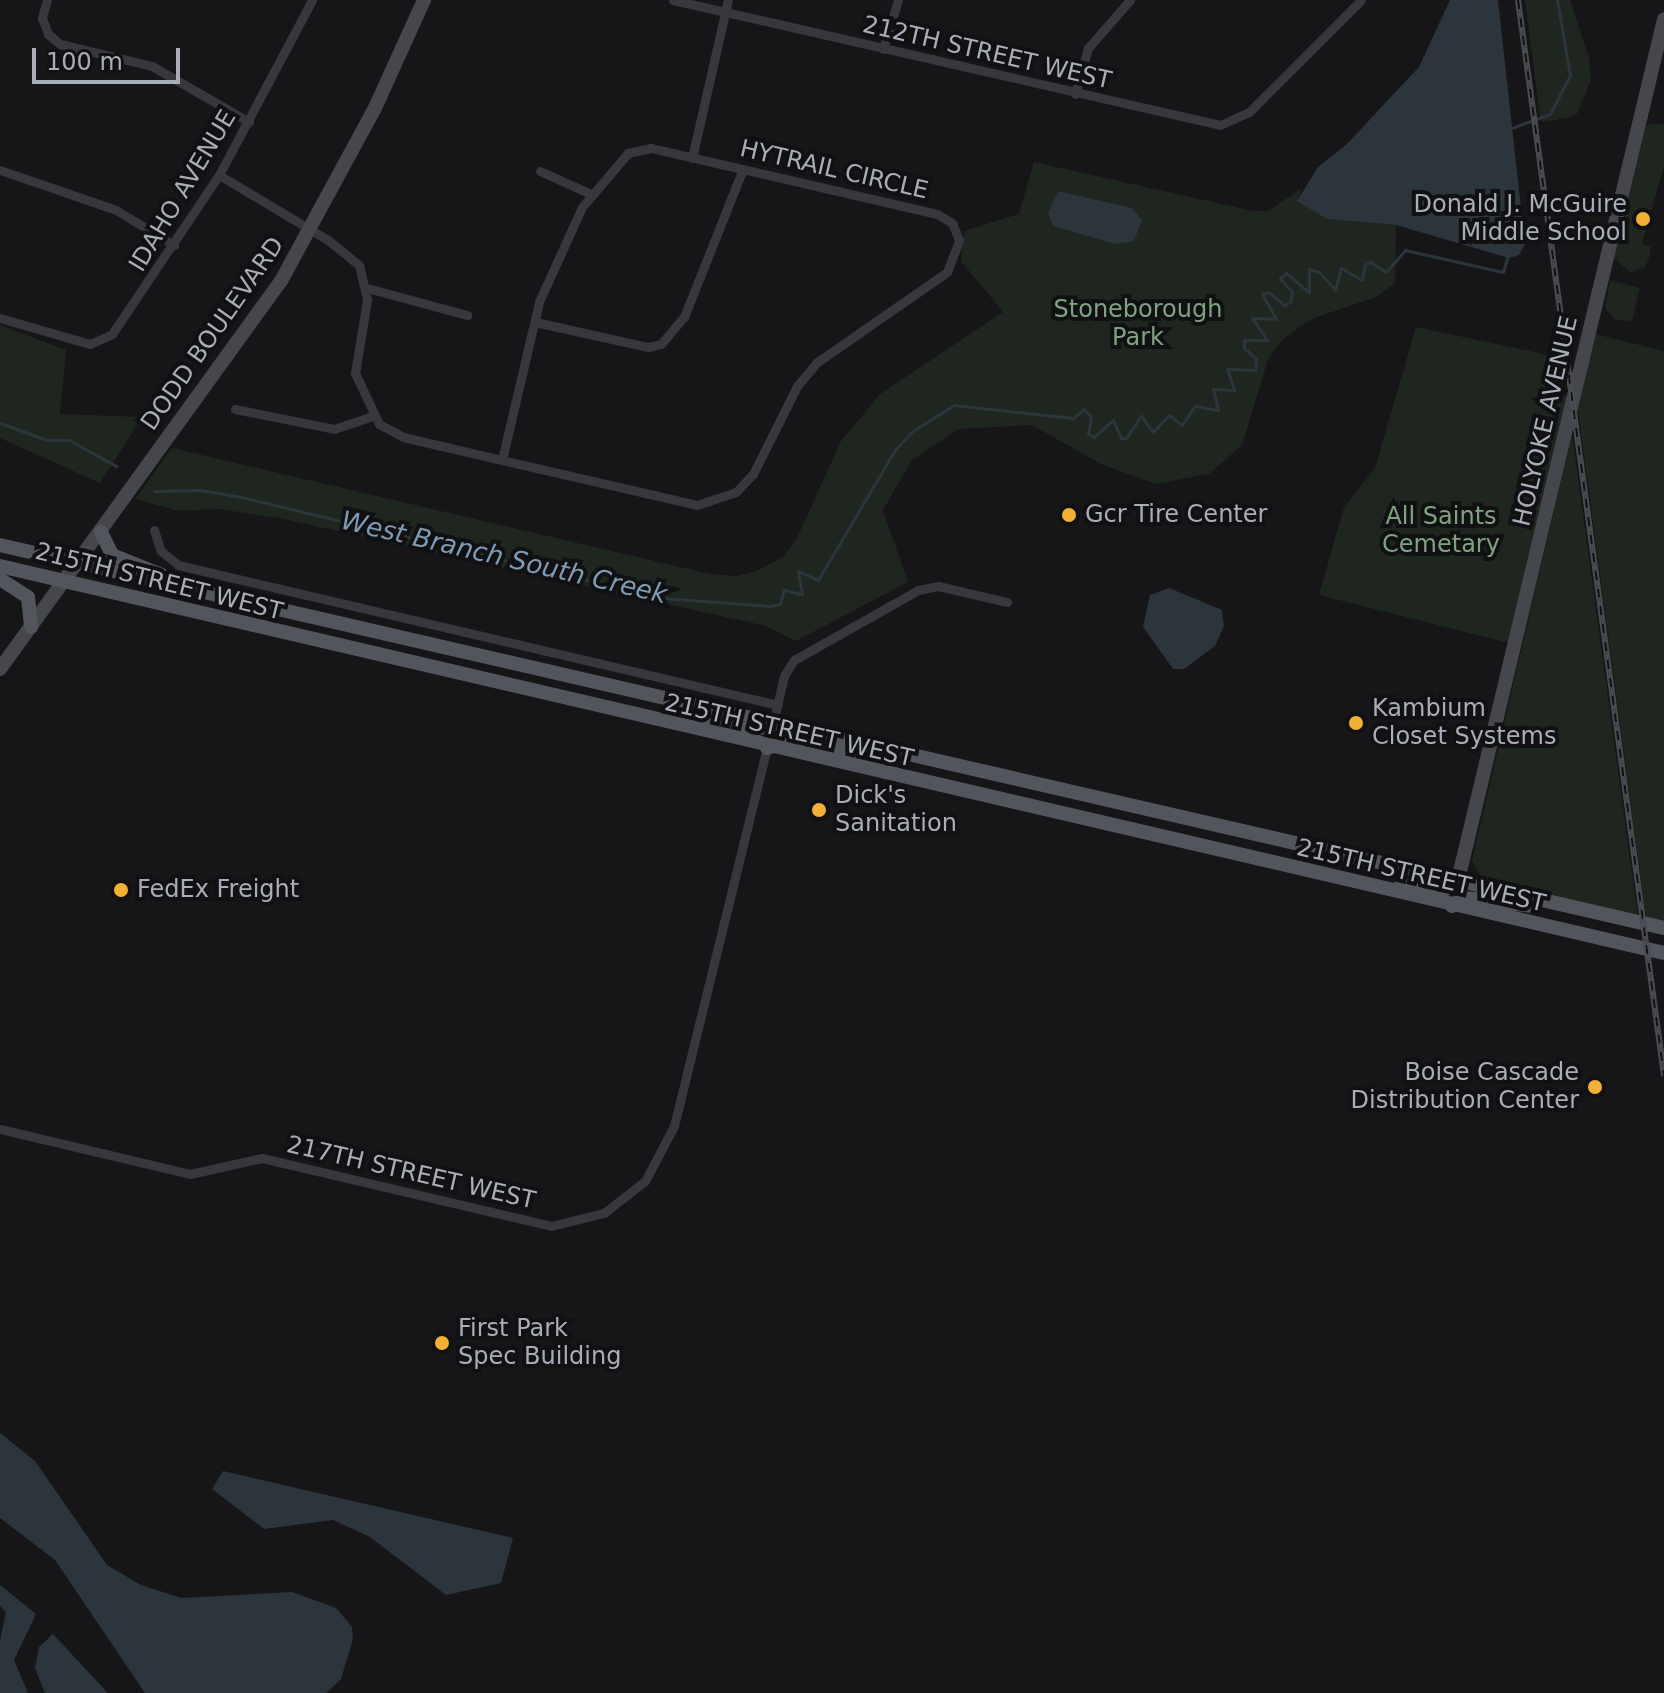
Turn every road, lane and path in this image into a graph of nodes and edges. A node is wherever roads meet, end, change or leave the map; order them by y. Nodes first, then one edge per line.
1 (47, 0) edge
2 (312, 0) edge
3 (424, 0) edge
4 (673, 0) edge
5 (728, 0) edge
6 (898, 0) edge
7 (1130, 0) edge
8 (1361, 0) edge
9 (725, 12) junction
10 (1664, 19) edge
11 (883, 49) junction
12 (1075, 94) junction
13 (249, 122) junction
14 (692, 158) junction
15 (743, 169) junction
16 (0, 170) edge
17 (540, 171) dead end
18 (219, 175) junction
19 (591, 194) junction
20 (309, 229) junction
21 (174, 245) junction
22 (367, 288) junction
23 (467, 315) dead end
24 (0, 318) edge
25 (535, 322) junction
26 (235, 409) dead end
27 (373, 416) junction
28 (502, 460) junction
29 (154, 530) dead end
30 (101, 532) junction
31 (0, 545) edge
32 (78, 564) junction
33 (0, 566) edge
34 (0, 579) edge
35 (65, 582) junction
36 (231, 600) junction
37 (1007, 602) dead end
38 (31, 627) junction
39 (0, 669) edge
40 (778, 705) junction
41 (635, 718) junction
42 (773, 723) junction
43 (767, 748) junction
44 (902, 752) junction
45 (1313, 874) junction
46 (1458, 880) junction
47 (1452, 906) junction
48 (1577, 908) junction
49 (1664, 928) edge
50 (1664, 953) edge
51 (0, 1129) edge

1 - 13 street
2 - 13 street, IDAHO AVENUE
3 - 20 street, DODD BOULEVARD
4 - 9 street, 212TH STREET WEST
5 - 9 street
6 - 11 street
7 - 12 street
8 - 12 street, 212TH STREET WEST
9 - 11 street, 212TH STREET WEST
9 - 14 street
10 - 46 street, HOLYOKE AVENUE
11 - 12 street, 212TH STREET WEST
13 - 18 street, IDAHO AVENUE
14 - 15 street, HYTRAIL CIRCLE
14 - 19 street, HYTRAIL CIRCLE
15 - 25 street
15 - 28 street, HYTRAIL CIRCLE
16 - 21 street
17 - 19 street
18 - 20 street
18 - 21 street, IDAHO AVENUE
19 - 25 street, HYTRAIL CIRCLE
20 - 22 street
20 - 30 street, DODD BOULEVARD
21 - 24 street, IDAHO AVENUE
22 - 23 street
22 - 27 street
25 - 28 street, HYTRAIL CIRCLE
26 - 27 street
27 - 28 street, HYTRAIL CIRCLE
29 - 40 street, 215TH STREET WEST
30 - 32 street, DODD BOULEVARD
30 - 36 main road
31 - 32 main road, 215TH STREET WEST
32 - 35 street, DODD BOULEVARD
32 - 36 main road, 215TH STREET WEST
33 - 35 main road, 215TH STREET WEST
34 - 38 main road
35 - 38 street, DODD BOULEVARD
35 - 41 main road, 215TH STREET WEST
36 - 42 main road, 215TH STREET WEST
37 - 40 street
38 - 39 street, DODD BOULEVARD
40 - 42 street
41 - 42 main road
41 - 43 main road, 215TH STREET WEST
42 - 44 main road, 215TH STREET WEST
43 - 44 main road
43 - 45 main road, 215TH STREET WEST
43 - 51 street, 217TH STREET WEST
44 - 46 main road, 215TH STREET WEST
45 - 46 main road
45 - 47 main road, 215TH STREET WEST
46 - 48 main road, 215TH STREET WEST
47 - 48 main road
47 - 50 main road, 215TH STREET WEST
48 - 49 main road, 215TH STREET WEST

